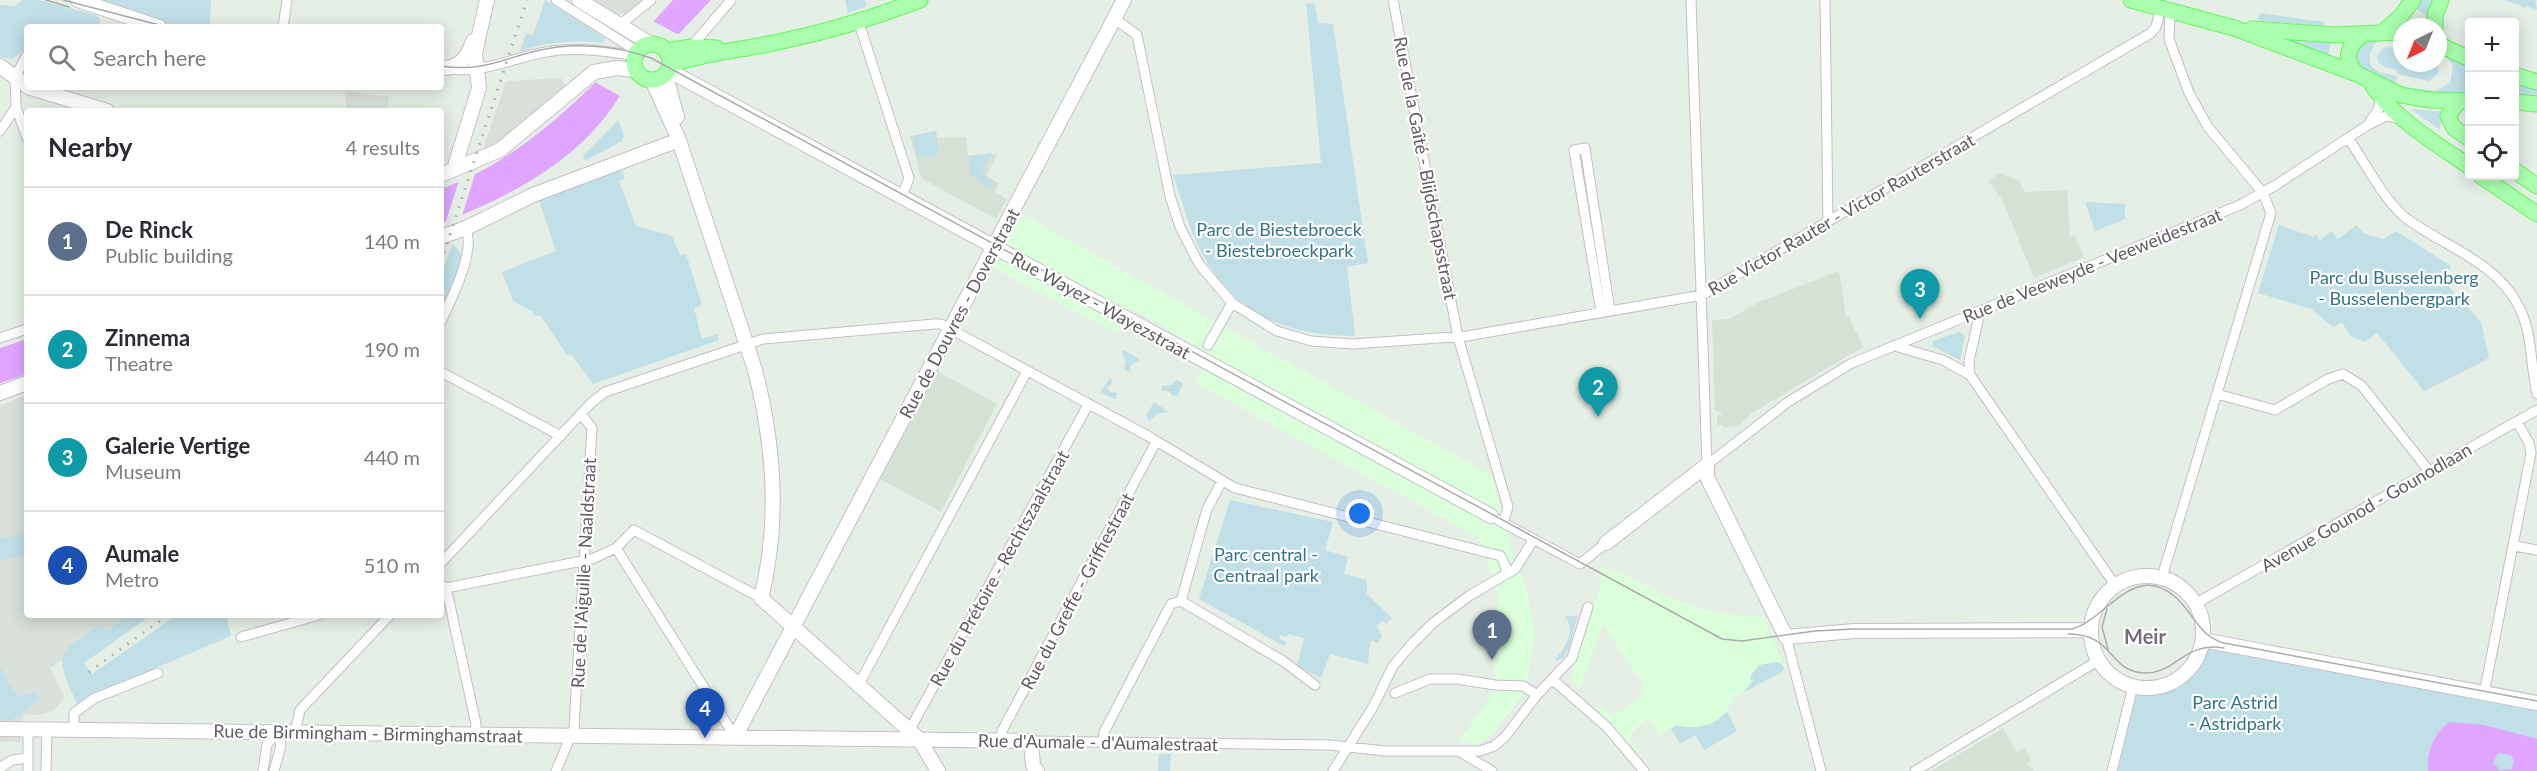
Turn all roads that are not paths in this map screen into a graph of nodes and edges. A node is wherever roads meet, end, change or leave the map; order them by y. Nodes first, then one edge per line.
1 (78, 0) edge
2 (287, 0) edge
3 (487, 0) edge
4 (556, 0) edge
5 (569, 0) edge
6 (651, 0) edge
7 (731, 0) edge
8 (920, 0) edge
9 (1125, 0) edge
10 (1393, 0) edge
11 (1691, 0) edge
12 (1825, 0) edge
13 (2131, 0) edge
14 (2413, 0) edge
15 (2441, 0) edge
16 (582, 2) edge
17 (2165, 9) junction
18 (2435, 18) edge
19 (1115, 19) junction
20 (859, 23) junction
21 (150, 24) edge
22 (283, 24) edge
23 (615, 24) junction
24 (2234, 28) junction
25 (479, 32) junction
26 (2383, 32) junction
27 (2393, 32) edge
28 (2364, 34) junction
29 (2447, 44) edge
30 (691, 46) junction
31 (2447, 48) edge
32 (735, 50) junction
33 (2453, 51) junction
34 (2465, 57) edge
35 (648, 59) junction
36 (24, 60) edge
37 (0, 66) edge
38 (444, 68) edge
39 (444, 68) edge
40 (477, 69) junction
41 (15, 77) junction
42 (2363, 77) junction
43 (2519, 77) edge
44 (2537, 82) edge
45 (24, 83) edge
46 (41, 90) edge
47 (2380, 99) junction
48 (2464, 101) edge
49 (2519, 102) edge
50 (2537, 104) edge
51 (16, 107) junction
52 (98, 108) edge
53 (2402, 119) junction
54 (2368, 125) junction
55 (24, 130) edge
56 (0, 131) edge
57 (2465, 135) edge
58 (2348, 138) junction
59 (679, 140) junction
60 (2465, 164) edge
61 (448, 172) edge
62 (2519, 173) edge
63 (2487, 180) edge
64 (2537, 186) edge
65 (2263, 193) junction
66 (902, 196) junction
67 (2537, 214) edge
68 (1828, 222) junction
69 (466, 228) junction
70 (444, 236) edge
71 (994, 247) junction
72 (1702, 295) junction
73 (1232, 303) junction
74 (1606, 311) junction
75 (1980, 312) junction
76 (444, 314) edge
77 (24, 330) edge
78 (950, 330) junction
79 (1458, 337) junction
80 (0, 338) edge
81 (747, 344) junction
82 (1208, 345) dead end
83 (1898, 346) junction
84 (1026, 373) junction
85 (444, 374) edge
86 (1970, 375) junction
87 (24, 384) edge
88 (0, 393) edge
89 (2217, 394) junction
90 (2537, 394) edge
91 (1088, 405) junction
92 (2537, 410) edge
93 (581, 414) junction
94 (2517, 422) junction
95 (561, 436) junction
96 (1156, 442) junction
97 (1707, 465) junction
98 (2429, 471) junction
99 (1221, 481) junction
100 (1497, 519) junction
101 (1534, 539) junction
102 (1606, 543) joint
103 (2515, 546) junction
104 (616, 548) junction
105 (2537, 550) edge
106 (444, 560) edge
107 (585, 561) junction
108 (1580, 564) joint
109 (1505, 575) junction
110 (2162, 577) junction
111 (2115, 585) junction
112 (444, 587) edge
113 (444, 591) edge
114 (760, 598) junction
115 (1181, 601) junction
116 (2195, 604) junction
117 (1588, 607) dead end
118 (308, 618) edge
119 (387, 618) edge
120 (792, 626) junction
121 (2091, 630) junction
122 (241, 636) dead end
123 (1786, 637) junction
124 (2203, 640) junction
125 (2099, 660) junction
126 (158, 673) dead end
127 (1552, 679) junction
128 (1315, 685) dead end
129 (858, 686) junction
130 (2133, 686) junction
131 (1395, 693) dead end
132 (2484, 694) junction
133 (1537, 695) junction
134 (2537, 703) edge
135 (889, 715) junction
136 (0, 729) edge
137 (28, 730) junction
138 (47, 730) junction
139 (74, 731) junction
140 (277, 732) junction
141 (295, 732) junction
142 (475, 735) junction
143 (571, 735) junction
144 (914, 735) junction
145 (735, 736) junction
146 (879, 739) junction
147 (1003, 741) junction
148 (1031, 741) junction
149 (1103, 742) junction
150 (1348, 746) junction
151 (1460, 752) junction
152 (28, 758) junction
153 (0, 768) edge
154 (28, 771) edge
155 (46, 771) edge
156 (263, 771) edge
157 (274, 771) edge
158 (556, 771) edge
159 (938, 771) edge
160 (1037, 771) edge
161 (1333, 771) edge
162 (1492, 771) edge
163 (1644, 771) edge
164 (1821, 771) edge
165 (1916, 771) edge
166 (2112, 771) edge

1 - 21 street
2 - 22 street
3 - 25 street
4 - 35 street
5 - 16 street, Rue Wayez - Wayezstraat
6 - 23 street
7 - 30 street
8 - 20 main road
9 - 19 street, Rue de Douvres - Doverstraat
10 - 79 street, Rue de la Gaîté - Blijdschapsstraat
11 - 72 street
12 - 68 street
13 - 17 main road
14 - 26 main road
15 - 18 main road
16 - 23 street, Rue Wayez - Wayezstraat
17 - 24 main road
17 - 65 street
17 - 68 street, Rue Victor Rauter - Victor Rauterstraat
19 - 71 street, Rue de Douvres - Doverstraat
19 - 73 street, Rue Victor Rauter - Victor Rauterstraat
20 - 32 main road
20 - 66 street
23 - 35 street, Rue Wayez - Wayezstraat
24 - 28 main road
24 - 42 main road
25 - 38 street
25 - 40 street
26 - 27 main road
26 - 28 main road
28 - 42 main road
29 - 33 main road
30 - 32 main road
30 - 35 main road
31 - 33 main road
32 - 35 main road
33 - 34 main road
35 - 40 street
35 - 59 street
35 - 61 street
35 - 66 street, Rue Wayez - Wayezstraat
36 - 41 street
37 - 41 street
39 - 40 street
40 - 61 street
41 - 45 street
41 - 51 street
42 - 47 main road
42 - 48 main road
43 - 44 main road
46 - 52 street
47 - 53 main road
47 - 54 street
48 - 57 main road
49 - 50 main road
51 - 55 street
51 - 56 street
53 - 54 street, Rue de Veeweyde - Veeweidestraat
53 - 60 main road
54 - 58 street, Rue de Veeweyde - Veeweidestraat
58 - 65 street, Rue de Veeweyde - Veeweidestraat
58 - 90 street
59 - 69 street
59 - 81 street
62 - 64 main road
63 - 67 main road
65 - 75 street, Rue de Veeweyde - Veeweidestraat
65 - 89 street
66 - 71 street, Rue Wayez - Wayezstraat
68 - 72 street, Rue Victor Rauter - Victor Rauterstraat
69 - 70 street
69 - 76 street
71 - 78 street, Rue de Douvres - Doverstraat
71 - 100 street, Rue Wayez - Wayezstraat
72 - 74 street, Rue Victor Rauter - Victor Rauterstraat
72 - 97 street
73 - 79 street, Rue Victor Rauter - Victor Rauterstraat
73 - 82 street
74 - 74 street
74 - 79 street, Rue Victor Rauter - Victor Rauterstraat
75 - 83 street, Rue de Veeweyde - Veeweidestraat
75 - 86 street
77 - 80 street
78 - 81 street
78 - 84 street
78 - 120 street, Rue de Douvres - Doverstraat
79 - 100 street, Rue de la Gaîté - Blijdschapsstraat
81 - 93 street
81 - 114 street
83 - 86 street
83 - 97 street, Rue de Veeweyde - Veeweidestraat
84 - 91 street
84 - 129 street
85 - 95 street
86 - 111 street
87 - 88 street
89 - 98 street
89 - 110 street
91 - 96 street
91 - 144 street, Rue du Prétoire - Rechtszaalstraat
92 - 94 street, Avenue Gounod - Gounodlaan
93 - 95 street
93 - 107 street, Rue de l'Aiguille - Naaldstraat
94 - 98 street, Avenue Gounod - Gounodlaan
94 - 103 street
95 - 106 street
96 - 99 street
96 - 147 street, Rue du Greffe - Griffiestraat
97 - 102 street, Rue de Veeweyde - Veeweidestraat
97 - 123 street
98 - 116 street, Avenue Gounod - Gounodlaan
99 - 109 street
99 - 115 street
100 - 101 street, Rue Wayez - Wayezstraat
101 - 108 street, Rue Wayez - Wayezstraat
101 - 109 street
102 - 108 street, Rue de Veeweyde - Veeweidestraat
103 - 105 street
103 - 132 street
104 - 107 street
104 - 114 street
104 - 145 street
107 - 112 street
107 - 143 street, Rue de l'Aiguille - Naaldstraat
109 - 150 street
110 - 111 street
110 - 116 street
111 - 121 street
113 - 142 street
114 - 120 street
115 - 128 street
115 - 149 street
116 - 124 street
117 - 127 street
118 - 122 street
119 - 141 street
120 - 129 street
120 - 145 street, Rue de Douvres - Doverstraat
121 - 123 street
121 - 125 street
123 - 164 street
124 - 130 street
124 - 132 street
125 - 130 street
125 - 165 street
126 - 139 street
127 - 133 street
127 - 163 street
129 - 135 street
130 - 166 street
131 - 133 street
132 - 134 street
133 - 151 street, Rue d'Aumale - d'Aumalestraat
135 - 144 street
135 - 146 street
136 - 137 street, Rue de Birmingham - Birminghamstraat
137 - 138 street, Rue de Birmingham - Birminghamstraat
137 - 152 street
138 - 139 street, Rue de Birmingham - Birminghamstraat
138 - 155 street
139 - 140 street, Rue de Birmingham - Birminghamstraat
140 - 141 street, Rue de Birmingham - Birminghamstraat
140 - 156 street
140 - 157 street
141 - 142 street, Rue de Birmingham - Birminghamstraat
142 - 143 street, Rue de Birmingham - Birminghamstraat
143 - 145 street, Rue de Birmingham - Birminghamstraat
143 - 158 street, Rue de l'Aiguille - Naaldstraat
144 - 146 street, Rue d'Aumale - d'Aumalestraat
144 - 147 street, Rue d'Aumale - d'Aumalestraat
144 - 159 street
145 - 146 street, Rue d'Aumale - d'Aumalestraat
147 - 148 street, Rue d'Aumale - d'Aumalestraat
148 - 149 street, Rue d'Aumale - d'Aumalestraat
148 - 160 street
149 - 150 street, Rue d'Aumale - d'Aumalestraat
150 - 151 street, Rue d'Aumale - d'Aumalestraat
150 - 161 street
151 - 162 street
152 - 153 street
152 - 154 street

